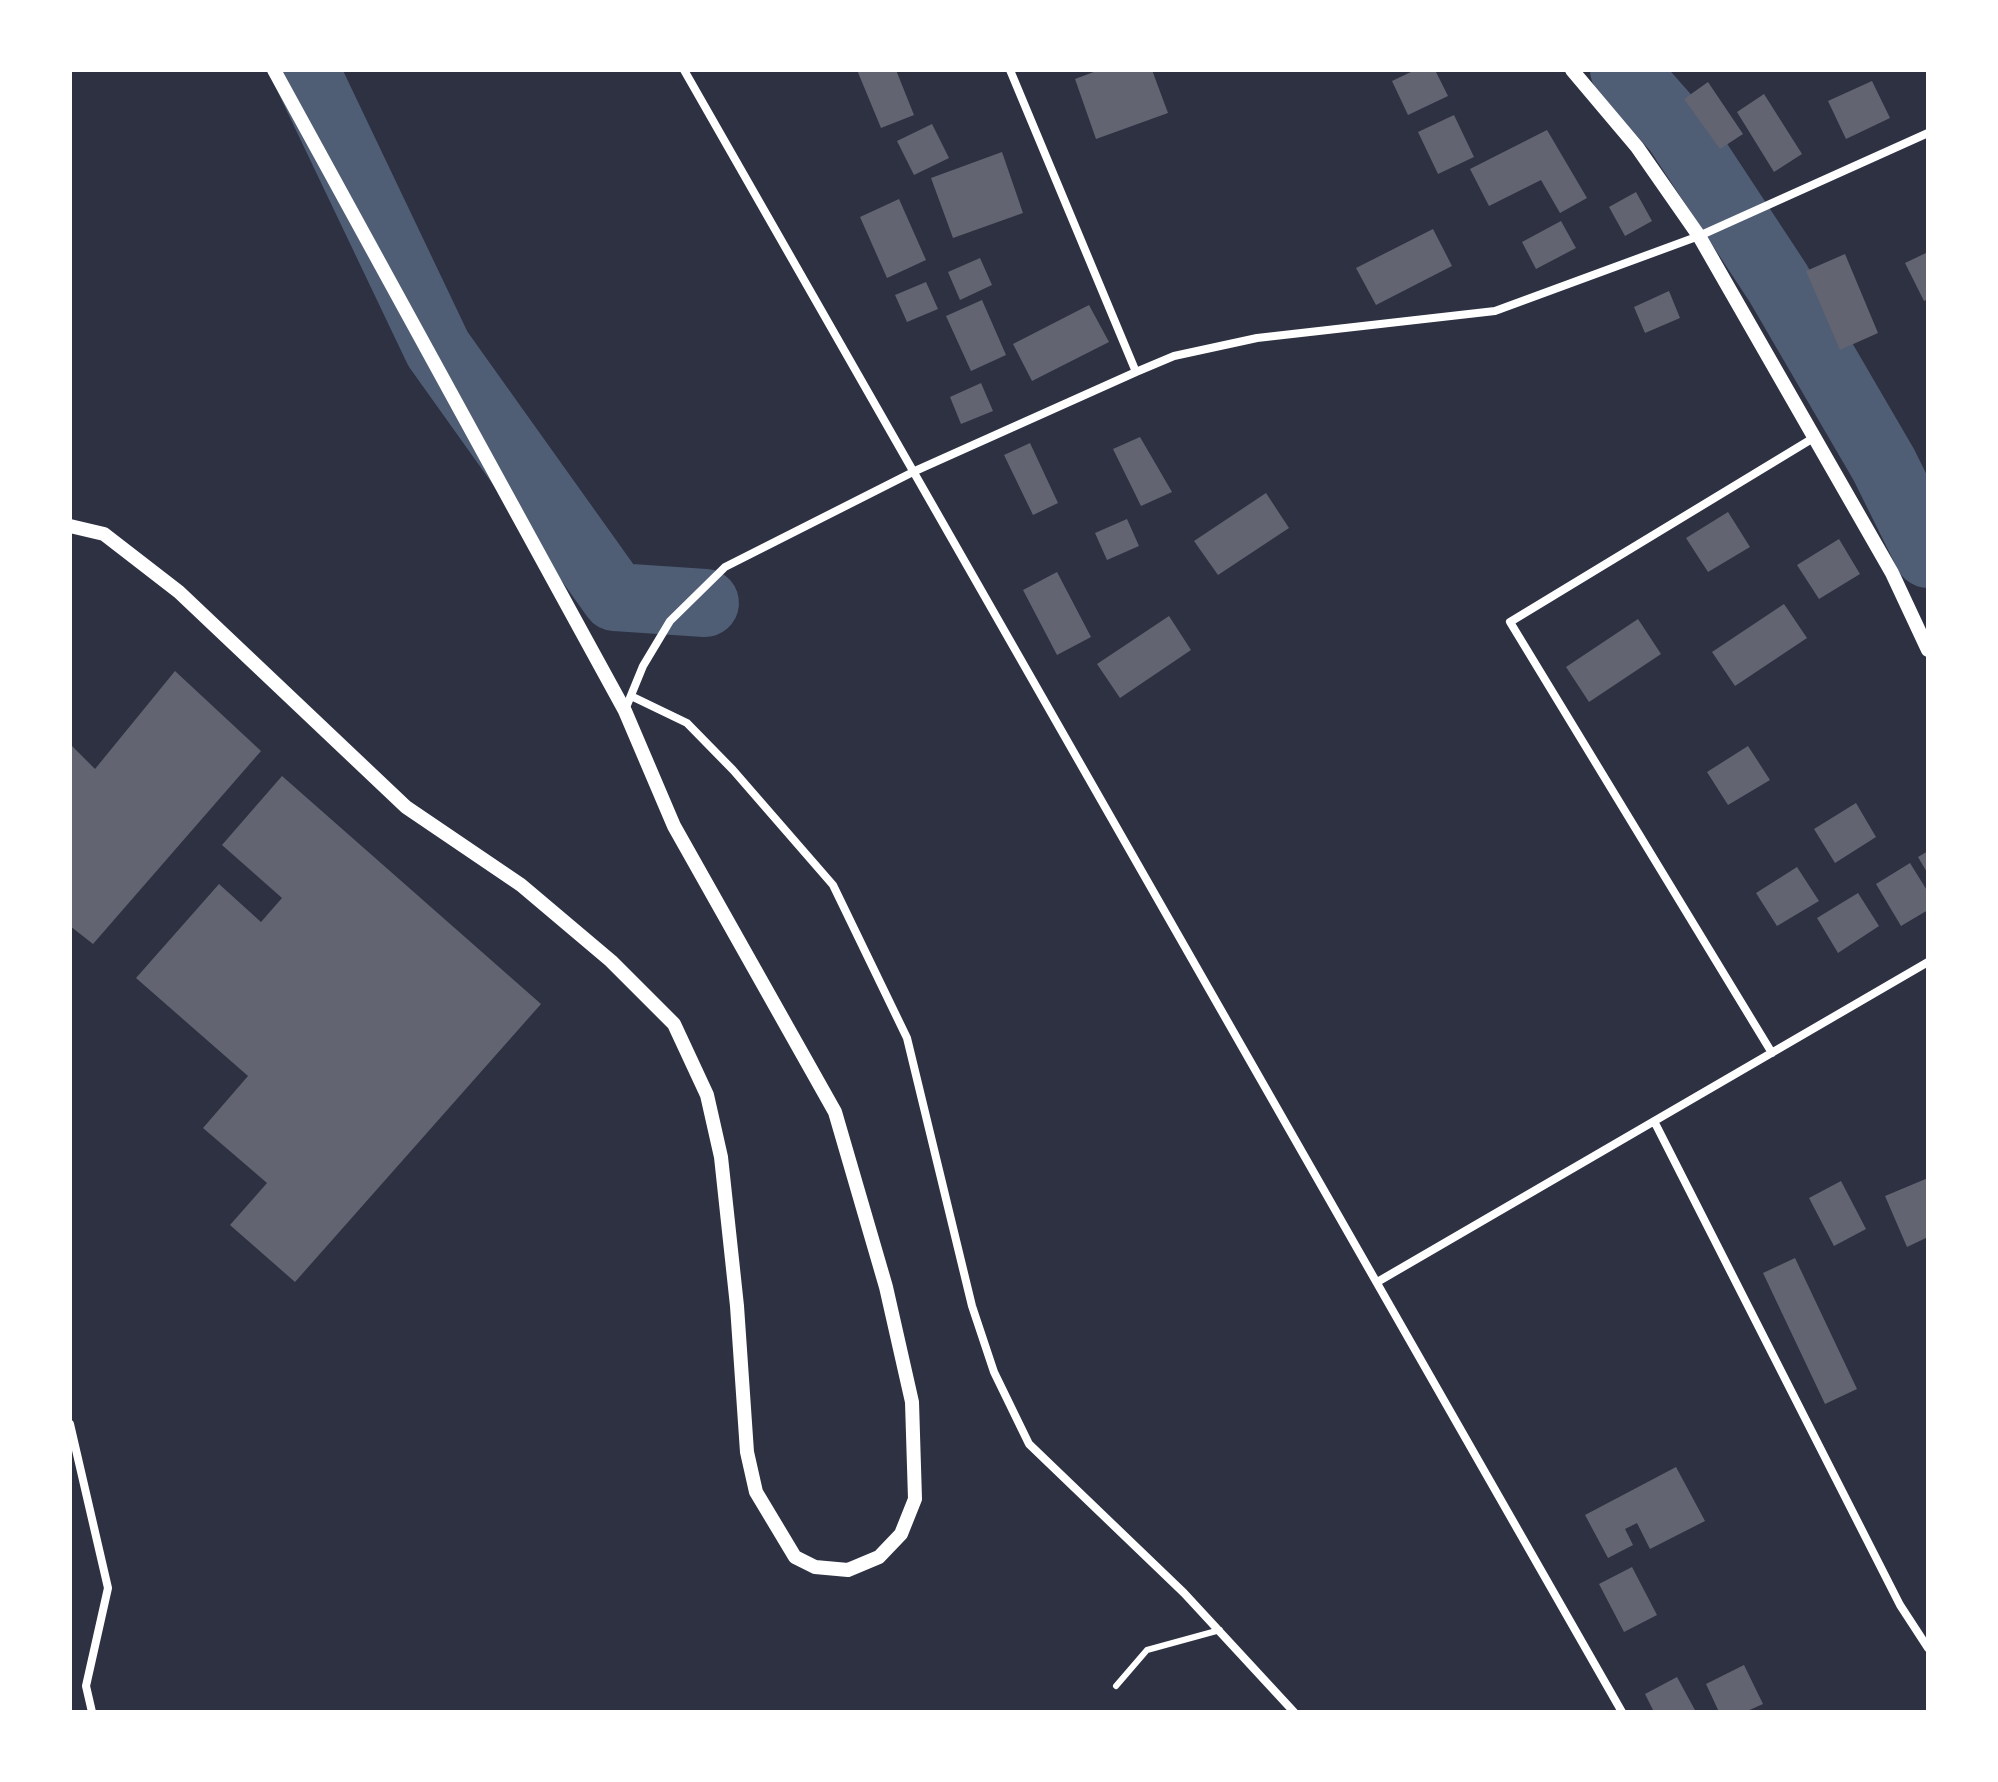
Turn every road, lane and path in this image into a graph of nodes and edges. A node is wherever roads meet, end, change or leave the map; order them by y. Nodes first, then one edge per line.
1 (274, 70) edge
2 (1010, 70) edge
3 (1572, 70) edge
4 (686, 71) edge
5 (1928, 133) edge
6 (1699, 236) junction
7 (1136, 372) junction
8 (1816, 436) junction
9 (915, 471) junction
10 (70, 526) edge
11 (1928, 650) edge
12 (631, 696) junction
13 (625, 711) junction
14 (1928, 962) edge
15 (1772, 1053) junction
16 (1654, 1121) junction
17 (1379, 1281) junction
18 (70, 1424) edge
19 (1220, 1630) junction
20 (1928, 1648) edge
21 (1116, 1686) dead end
22 (92, 1712) edge
23 (1294, 1712) edge
24 (1622, 1712) edge

1 - 13 street
2 - 7 street
3 - 6 street
4 - 9 street
5 - 6 street
6 - 7 street
6 - 8 street
7 - 9 street
8 - 11 street
8 - 15 street
9 - 12 street
9 - 17 street
10 - 13 street
12 - 13 street
12 - 19 street
14 - 15 street
15 - 16 street
16 - 17 street
16 - 20 street
17 - 24 street
18 - 22 street
19 - 21 lane
19 - 23 street

